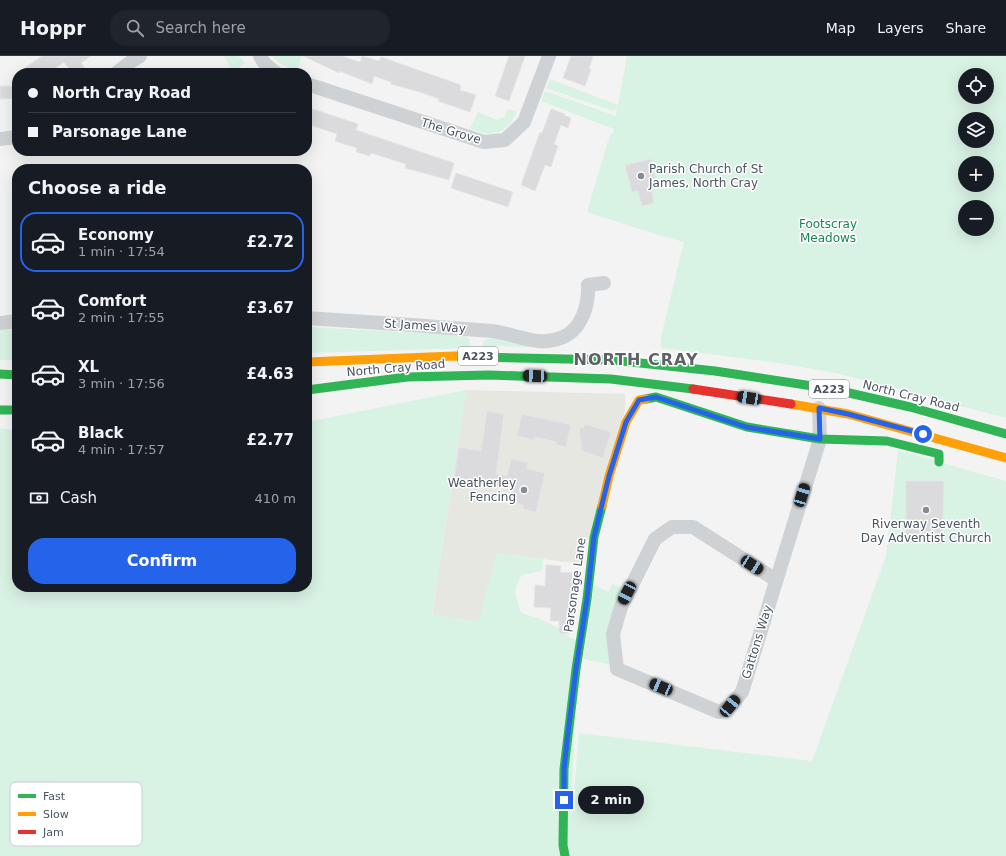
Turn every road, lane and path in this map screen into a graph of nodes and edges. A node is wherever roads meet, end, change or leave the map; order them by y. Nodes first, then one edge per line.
1 (140, 56) edge
2 (260, 56) edge
3 (549, 56) edge
4 (122, 68) edge
5 (270, 68) edge
6 (312, 86) edge
7 (12, 138) edge
8 (0, 139) edge
9 (604, 283) dead end
10 (312, 318) edge
11 (12, 322) edge
12 (0, 323) edge
13 (312, 362) edge
14 (0, 374) edge
15 (12, 375) edge
16 (312, 389) edge
17 (819, 408) junction
18 (0, 410) edge
19 (12, 410) edge
20 (1006, 434) edge
21 (820, 439) junction
22 (1006, 458) edge
23 (939, 462) dead end
24 (776, 580) junction
25 (565, 856) edge

1 - 4 street
2 - 5 street
3 - 6 street, The Grove
7 - 8 street
9 - 10 street, St James Way
11 - 12 street
13 - 20 main road, North Cray Road / A223
14 - 15 main road
16 - 17 main road, North Cray Road / A223
17 - 21 street, Gattons Way
17 - 22 main road, North Cray Road / A223
18 - 19 main road
21 - 23 main road, Parsonage Lane
21 - 24 street, Gattons Way
21 - 25 main road, Parsonage Lane
24 - 24 street, Gattons Way

